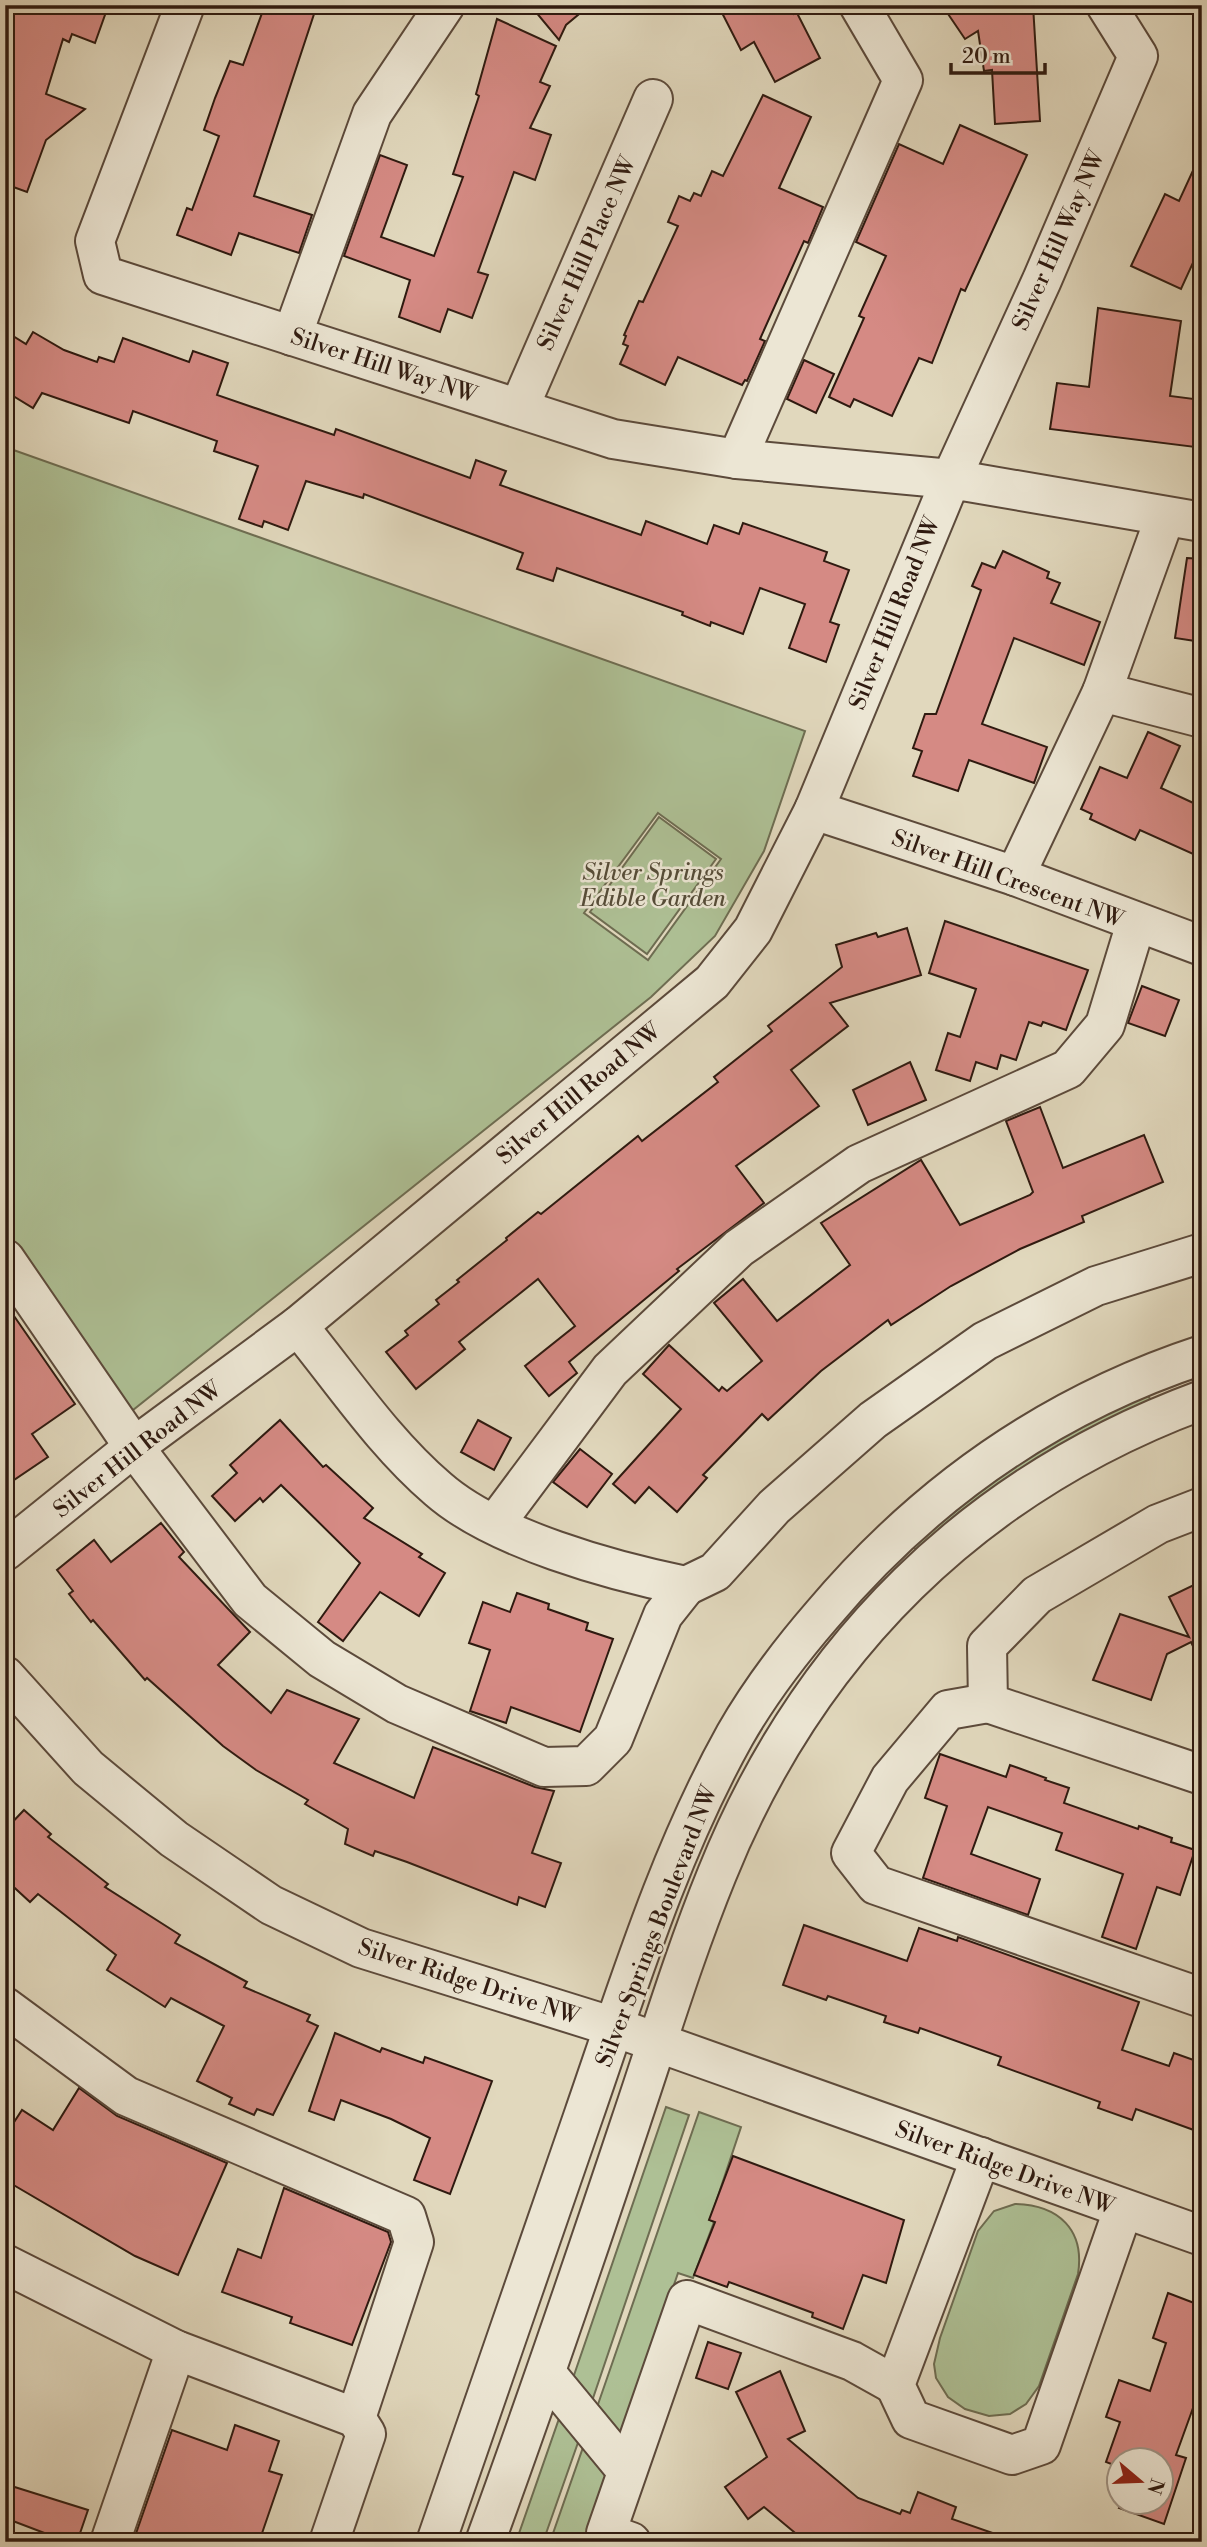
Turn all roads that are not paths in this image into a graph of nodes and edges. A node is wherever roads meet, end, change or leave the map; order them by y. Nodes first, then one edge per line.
1 (185, 5) edge
2 (446, 5) edge
3 (859, 5) edge
4 (1106, 5) edge
5 (653, 99) dead end
6 (292, 336) junction
7 (519, 408) junction
8 (737, 459) junction
9 (951, 479) junction
10 (1183, 519) edge
11 (1102, 692) junction
12 (1202, 718) edge
13 (814, 810) junction
14 (1014, 876) junction
15 (1136, 923) junction
16 (1202, 946) edge
17 (1202, 1252) edge
18 (5, 1259) edge
19 (298, 1326) junction
20 (1202, 1355) edge
21 (1202, 1400) edge
22 (134, 1447) junction
23 (1202, 1507) edge
24 (495, 1524) junction
25 (5, 1551) edge
26 (686, 1586) junction
27 (5, 1676) edge
28 (988, 1703) junction
29 (1202, 1775) edge
30 (1202, 1998) edge
31 (5, 2007) edge
32 (614, 2027) junction
33 (657, 2043) junction
34 (981, 2157) junction
35 (1124, 2210) junction
36 (1202, 2236) edge
37 (5, 2264) edge
38 (176, 2350) junction
39 (546, 2372) junction
40 (895, 2385) junction
41 (356, 2418) junction
42 (626, 2470) junction
43 (110, 2542) edge
44 (329, 2542) edge
45 (436, 2542) edge
46 (485, 2542) edge
47 (631, 2542) edge

1 - 6 street, Silver Hill Way NW
2 - 6 street
3 - 8 street
4 - 9 street, Silver Hill Way NW
5 - 7 street, Silver Hill Place NW
6 - 7 street, Silver Hill Way NW
7 - 8 street, Silver Hill Way NW
8 - 9 street, Silver Hill Way NW
9 - 10 street, Silver Hill Way NW
9 - 13 street, Silver Hill Road NW
10 - 11 street
11 - 12 street
11 - 14 street
13 - 14 street, Silver Hill Crescent NW
13 - 19 street, Silver Hill Road NW
14 - 15 street, Silver Hill Crescent NW
15 - 16 street, Silver Hill Crescent NW
15 - 24 street
17 - 26 street
18 - 22 street
19 - 22 street, Silver Hill Road NW
19 - 24 street
20 - 32 street, Silver Springs Boulevard NW
21 - 33 street, Silver Springs Boulevard NW
22 - 25 street, Silver Hill Road NW
22 - 26 street
23 - 28 street
24 - 26 street
27 - 32 street, Silver Ridge Drive NW
28 - 29 street
28 - 30 street
31 - 41 street
32 - 33 street, Silver Ridge Drive NW
32 - 45 street, Silver Springs Boulevard NW
33 - 34 street, Silver Ridge Drive NW
33 - 39 street, Silver Springs Boulevard NW
34 - 35 street, Silver Ridge Drive NW
34 - 40 street
35 - 36 street, Silver Ridge Drive NW
35 - 40 street
37 - 38 street
38 - 41 street
38 - 43 street
39 - 42 street
39 - 46 street, Silver Springs Boulevard NW
40 - 42 street
41 - 44 street
42 - 47 street

